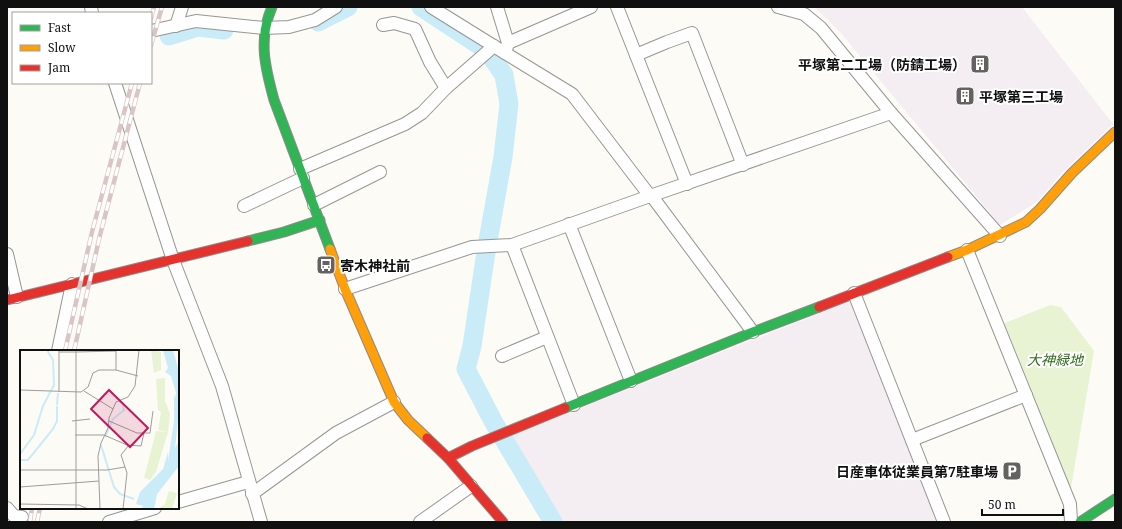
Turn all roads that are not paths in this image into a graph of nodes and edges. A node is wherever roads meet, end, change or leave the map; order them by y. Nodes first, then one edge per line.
1 (182, 7) edge
2 (272, 7) edge
3 (336, 7) edge
4 (431, 7) edge
5 (497, 7) edge
6 (591, 7) edge
7 (617, 7) edge
8 (778, 7) edge
9 (389, 20) dead end
10 (176, 26) junction
11 (264, 28) junction
12 (152, 31) edge
13 (494, 46) junction
14 (506, 48) junction
15 (636, 55) junction
16 (115, 84) edge
17 (446, 88) junction
18 (891, 113) junction
19 (1115, 132) edge
20 (743, 165) junction
21 (380, 172) dead end
22 (301, 174) junction
23 (687, 184) junction
24 (650, 196) junction
25 (314, 205) junction
26 (244, 206) dead end
27 (320, 220) junction
28 (569, 224) junction
29 (1000, 236) junction
30 (512, 245) junction
31 (967, 250) junction
32 (7, 254) edge
33 (173, 260) junction
34 (72, 284) junction
35 (345, 289) junction
36 (854, 293) junction
37 (12, 298) edge
38 (753, 332) junction
39 (547, 337) junction
40 (58, 350) edge
41 (502, 356) dead end
42 (631, 381) junction
43 (1026, 395) junction
44 (394, 402) junction
45 (574, 405) junction
46 (912, 440) junction
47 (448, 458) junction
48 (248, 482) junction
49 (471, 486) junction
50 (252, 494) junction
51 (1115, 499) edge
52 (179, 502) edge
53 (7, 508) edge
54 (151, 509) edge
55 (128, 515) edge
56 (22, 516) edge
57 (109, 522) edge
58 (261, 522) edge
59 (420, 522) edge
60 (503, 522) edge
61 (944, 522) edge
62 (1071, 522) edge
63 (1080, 522) edge

1 - 10 street
2 - 11 street
3 - 11 street
4 - 13 street
5 - 14 street
6 - 14 street
7 - 15 street
8 - 18 street
9 - 17 street
10 - 11 street
10 - 12 street
11 - 22 street
13 - 14 street
13 - 17 street
14 - 24 street
15 - 20 street
15 - 23 street
16 - 33 street
17 - 22 street
18 - 20 street
18 - 29 street
19 - 29 street
20 - 23 street
21 - 25 street
22 - 25 street
22 - 26 street
23 - 24 street
24 - 28 street
24 - 38 street
25 - 27 street
27 - 33 street
27 - 35 street
28 - 30 street
28 - 42 street
29 - 31 street
30 - 35 street
30 - 39 street
31 - 36 street
31 - 43 street
32 - 37 street
33 - 34 street
33 - 48 street
34 - 37 street
34 - 40 street
35 - 44 street
36 - 38 street
36 - 46 street
38 - 42 street
39 - 41 street
39 - 45 street
42 - 45 street
43 - 46 street
43 - 62 street
44 - 47 street
44 - 50 street
45 - 47 street
46 - 61 street
47 - 49 street
48 - 50 street
48 - 52 street
49 - 59 street
49 - 60 street
50 - 58 street
51 - 63 street
53 - 56 street
54 - 55 street
55 - 57 street

